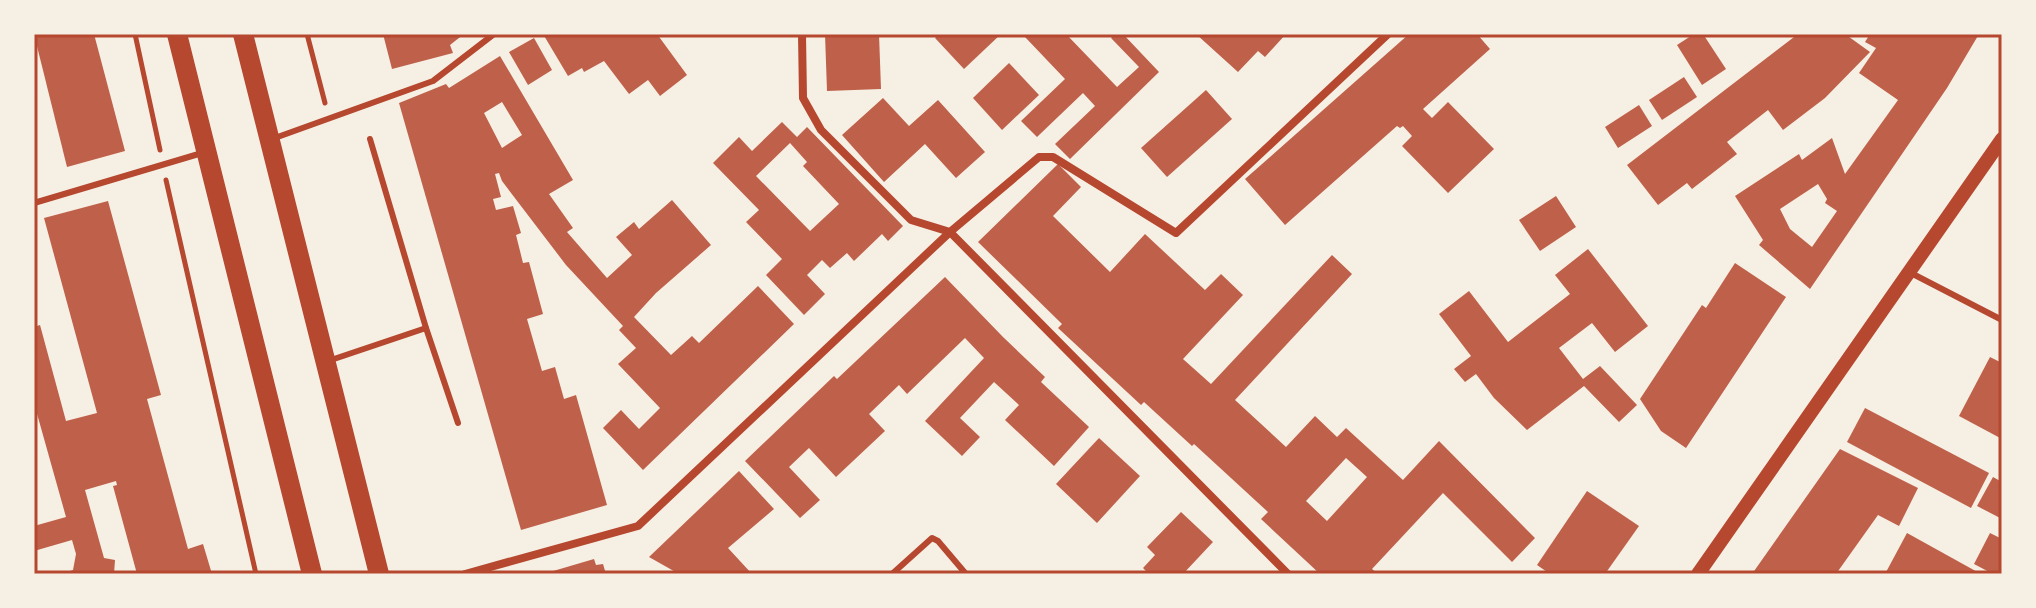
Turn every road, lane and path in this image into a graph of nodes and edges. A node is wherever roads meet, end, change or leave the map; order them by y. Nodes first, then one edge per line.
1 (135, 34) edge
2 (177, 34) edge
3 (243, 34) edge
4 (307, 34) edge
5 (494, 34) edge
6 (802, 34) edge
7 (1388, 34) edge
8 (329, 119) junction
9 (370, 139) dead end
10 (2002, 139) edge
11 (269, 140) junction
12 (205, 152) junction
13 (163, 165) junction
14 (34, 203) edge
15 (950, 232) junction
16 (1909, 272) junction
17 (2002, 320) edge
18 (426, 328) junction
19 (325, 363) junction
20 (458, 423) dead end
21 (502, 564) junction
22 (256, 574) edge
23 (312, 574) edge
24 (379, 574) edge
25 (465, 574) edge
26 (505, 574) edge
27 (892, 574) edge
28 (966, 574) edge
29 (1288, 574) edge
30 (1698, 574) edge

1 - 13 path
2 - 12 main road
3 - 11 main road
4 - 8 path
5 - 8 lane
6 - 15 street
7 - 15 street
8 - 11 lane
9 - 18 lane
10 - 16 street
11 - 19 main road
12 - 13 lane
12 - 23 main road
13 - 14 lane
13 - 22 path
15 - 21 street
15 - 29 street
16 - 17 lane
16 - 30 street
18 - 19 lane
18 - 20 lane
19 - 24 main road
21 - 25 street
21 - 26 lane
27 - 28 lane

